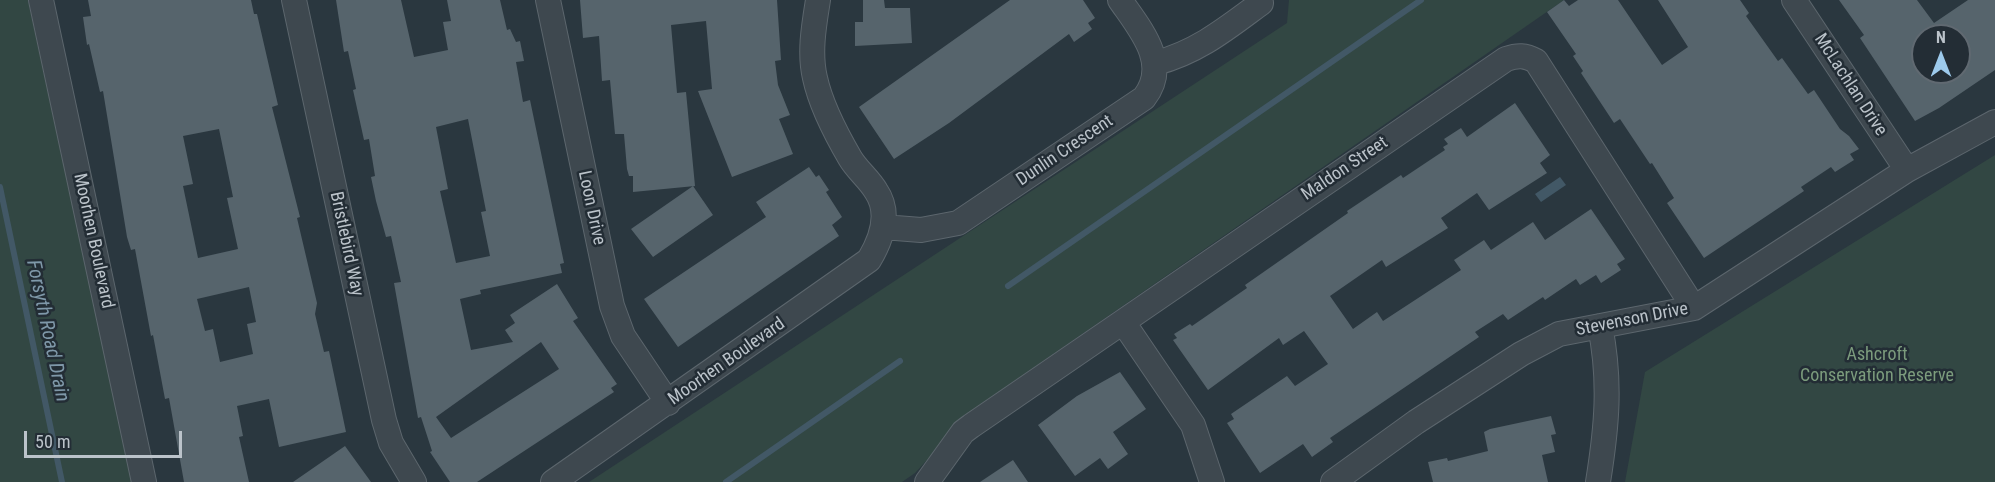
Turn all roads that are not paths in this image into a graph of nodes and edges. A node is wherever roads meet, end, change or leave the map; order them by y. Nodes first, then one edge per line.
1 (41, 0) edge
2 (294, 0) edge
3 (548, 0) edge
4 (818, 0) edge
5 (1120, 0) edge
6 (1794, 0) edge
7 (1262, 3) dead end
8 (1156, 63) junction
9 (1995, 122) edge
10 (1907, 170) junction
11 (883, 227) junction
12 (1694, 308) junction
13 (1123, 322) junction
14 (1600, 326) junction
15 (668, 403) junction
16 (931, 481) edge
17 (144, 482) edge
18 (414, 482) edge
19 (554, 482) edge
20 (1212, 482) edge
21 (1333, 482) edge
22 (1598, 482) edge

1 - 17 street, Moorhen Boulevard
2 - 18 street, Bristlebird Way
3 - 15 street, Loon Drive
4 - 11 street
5 - 8 street
6 - 10 street, McLachlan Drive
7 - 8 street
8 - 11 street, Dunlin Crescent
9 - 10 street, Stevenson Drive
10 - 12 street, Stevenson Drive
11 - 15 street, Moorhen Boulevard
12 - 13 street, Maldon Street
12 - 14 street, Stevenson Drive
13 - 16 street, Maldon Street
13 - 20 street
14 - 21 street, Stevenson Drive
14 - 22 street
15 - 19 street, Moorhen Boulevard

